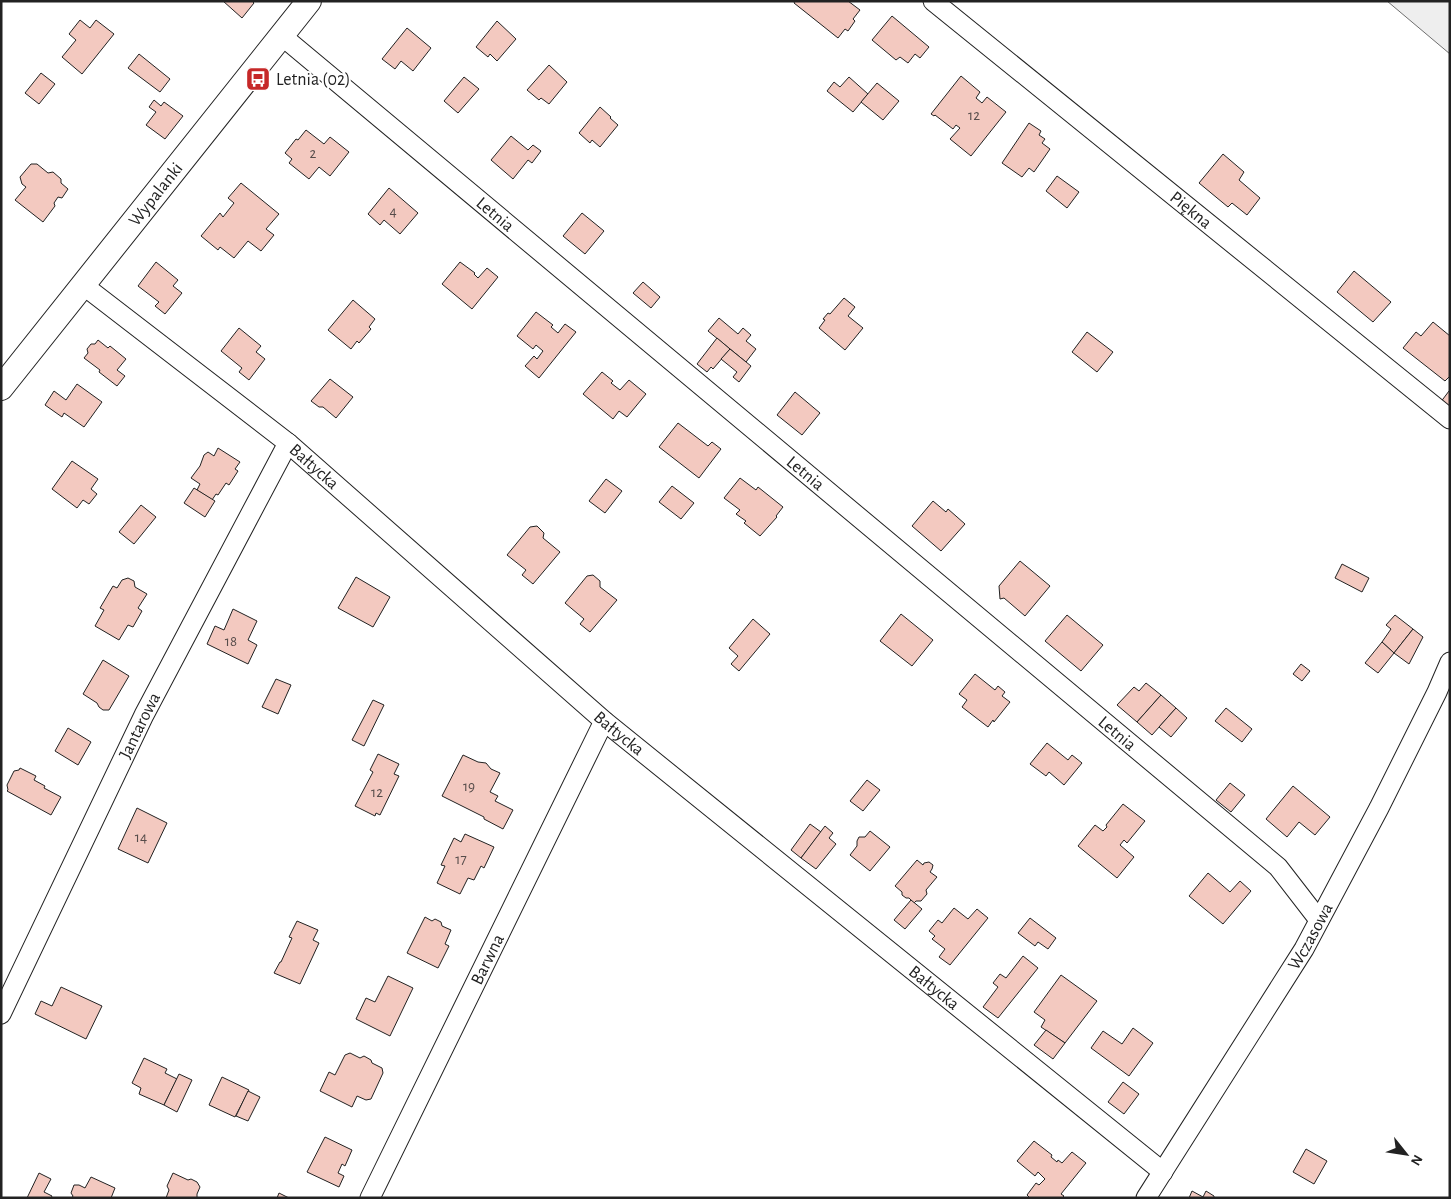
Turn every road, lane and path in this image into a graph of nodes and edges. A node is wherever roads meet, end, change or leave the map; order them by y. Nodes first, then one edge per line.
1 (309, 1) edge
2 (933, 1) edge
3 (282, 36) junction
4 (83, 285) junction
5 (1, 388) edge
6 (1450, 419) edge
7 (288, 443) junction
8 (1450, 662) edge
9 (604, 721) junction
10 (1319, 920) junction
11 (1, 1014) edge
12 (1162, 1172) junction
13 (370, 1198) edge
14 (1146, 1198) edge

1 - 3 street, Wypalanki
2 - 6 street, Piękna
3 - 4 street, Wypalanki
3 - 10 street, Letnia
4 - 5 street, Wypalanki
4 - 7 street, Bałtycka
7 - 9 street, Bałtycka
7 - 11 street, Jantarowa
8 - 10 street, Wczasowa
9 - 12 street, Bałtycka
9 - 13 street, Barwna
10 - 12 street, Wczasowa
12 - 14 street, Wczasowa

